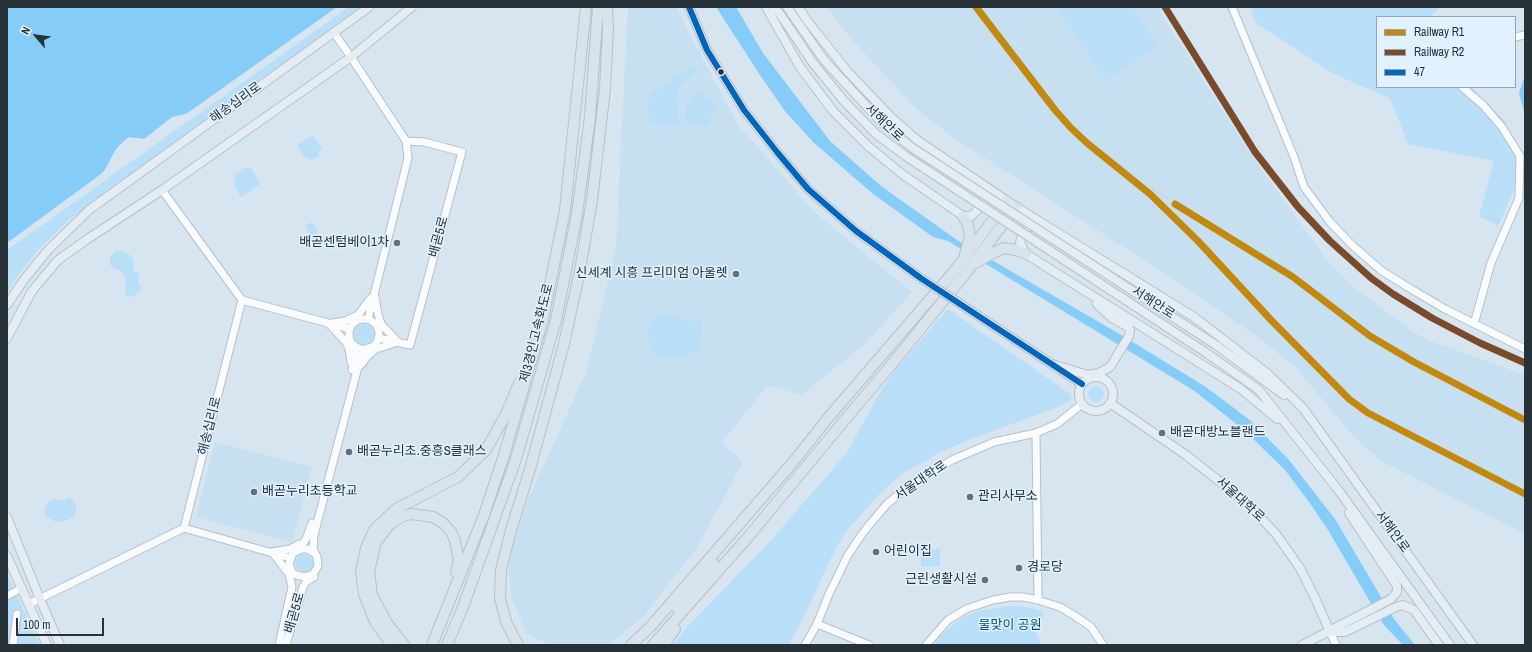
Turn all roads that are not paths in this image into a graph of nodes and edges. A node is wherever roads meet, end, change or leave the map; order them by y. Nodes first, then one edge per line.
1 (369, 7) edge
2 (412, 7) edge
3 (586, 7) edge
4 (598, 7) edge
5 (607, 7) edge
6 (689, 7) edge
7 (766, 7) edge
8 (774, 7) edge
9 (787, 7) edge
10 (798, 7) edge
11 (1232, 7) edge
12 (334, 33) junction
13 (351, 57) junction
14 (1463, 88) edge
15 (406, 141) junction
16 (983, 185) junction
17 (162, 190) junction
18 (1007, 201) junction
19 (1016, 207) junction
20 (963, 216) junction
21 (1044, 225) junction
22 (982, 244) junction
23 (1026, 254) junction
24 (964, 267) junction
25 (1075, 286) junction
26 (375, 292) junction
27 (242, 300) junction
28 (7, 305) edge
29 (368, 319) junction
30 (543, 320) junction
31 (329, 324) junction
32 (1474, 324) junction
33 (350, 329) junction
34 (7, 338) edge
35 (378, 338) junction
36 (398, 342) junction
37 (354, 345) junction
38 (368, 348) junction
39 (1525, 349) edge
40 (1052, 364) junction
41 (1111, 369) junction
42 (353, 375) junction
43 (1096, 377) junction
44 (1082, 384) junction
45 (1110, 403) junction
46 (1082, 404) junction
47 (1303, 408) junction
48 (1289, 428) junction
49 (1036, 433) junction
50 (772, 487) junction
51 (1339, 491) junction
52 (7, 517) edge
53 (316, 518) junction
54 (184, 528) junction
55 (299, 549) junction
56 (272, 552) junction
57 (314, 553) junction
58 (7, 556) edge
59 (290, 558) junction
60 (293, 573) junction
61 (714, 576) junction
62 (307, 577) junction
63 (22, 588) junction
64 (7, 596) edge
65 (40, 599) junction
66 (1038, 600) junction
67 (29, 604) junction
68 (17, 614) dead end
69 (1365, 617) junction
70 (817, 624) junction
71 (439, 630) junction
72 (1330, 632) junction
73 (12, 645) edge
74 (47, 645) edge
75 (60, 645) edge
76 (279, 645) edge
77 (286, 645) edge
78 (392, 645) edge
79 (404, 645) edge
80 (432, 645) edge
81 (447, 645) edge
82 (518, 645) edge
83 (631, 645) edge
84 (646, 645) edge
85 (653, 645) edge
86 (664, 645) edge
87 (805, 645) edge
88 (869, 645) edge
89 (926, 645) edge
90 (1103, 645) edge
91 (1302, 645) edge
92 (1336, 645) edge
93 (1439, 645) edge
94 (1450, 645) edge
95 (1474, 645) edge

1 - 12 main road, 해송십리로
2 - 13 main road
3 - 30 highway, 제3경인고속화도로
4 - 81 highway, 제3경인고속화도로
5 - 82 highway
6 - 40 main road, bridge
7 - 20 main road
8 - 48 main road, 서해안로, bridge
9 - 47 main road, 서해안로, bridge
10 - 16 main road
11 - 32 street
12 - 13 street
12 - 28 main road, 해송십리로
13 - 15 street
13 - 17 main road
14 - 32 street
15 - 26 street
15 - 36 street, 배곧5로
16 - 18 main road
16 - 20 main road
17 - 27 street
17 - 34 main road
18 - 19 main road
18 - 22 highway
19 - 21 main road
19 - 22 highway
20 - 22 highway
21 - 23 main road
21 - 47 main road
22 - 23 highway
22 - 24 highway
22 - 24 highway
23 - 25 main road
24 - 50 highway
24 - 61 highway
25 - 41 main road
25 - 48 main road
26 - 29 street
26 - 31 street
26 - 36 street
27 - 31 street
27 - 54 street, 해송십리로
29 - 33 street
29 - 35 street
30 - 71 highway, 제3경인고속화도로
30 - 78 highway
31 - 33 street
31 - 42 street
32 - 39 street
33 - 37 street, 배곧5로
35 - 36 street, 배곧5로
35 - 38 street, 배곧5로
36 - 42 street
37 - 38 street
37 - 42 street, 배곧5로
38 - 42 street, 배곧5로
40 - 41 main road
40 - 44 main road
41 - 43 main road
42 - 53 street, 배곧5로
43 - 44 main road
43 - 45 main road
44 - 46 main road
45 - 46 main road
45 - 72 main road, 서울대학로
46 - 49 street, 서울대학로
47 - 95 main road, 서해안로
48 - 51 main road, 서해안로
49 - 66 street
49 - 70 street, 서울대학로
50 - 83 highway
50 - 84 highway
51 - 69 main road
51 - 94 main road, 서해안로
52 - 65 main road
53 - 55 street, 배곧5로
53 - 56 street
53 - 57 street, 배곧5로
53 - 77 street, 배곧5로
54 - 56 street
54 - 65 street
55 - 57 street
55 - 59 street, 배곧5로
56 - 59 street
56 - 76 street
57 - 62 street, 배곧5로
58 - 63 main road
59 - 60 street, 배곧5로
60 - 62 street, 배곧5로
60 - 76 street, 배곧5로
61 - 85 highway
61 - 86 highway
62 - 77 street, 배곧5로
63 - 64 street
63 - 67 main road
65 - 67 street
65 - 75 main road
66 - 89 street
66 - 90 street
67 - 74 main road
68 - 73 street
69 - 72 main road
69 - 93 main road
70 - 87 street, 서울대학로
70 - 88 street
71 - 79 highway
71 - 80 highway, 제3경인고속화도로
72 - 91 main road
72 - 92 street

